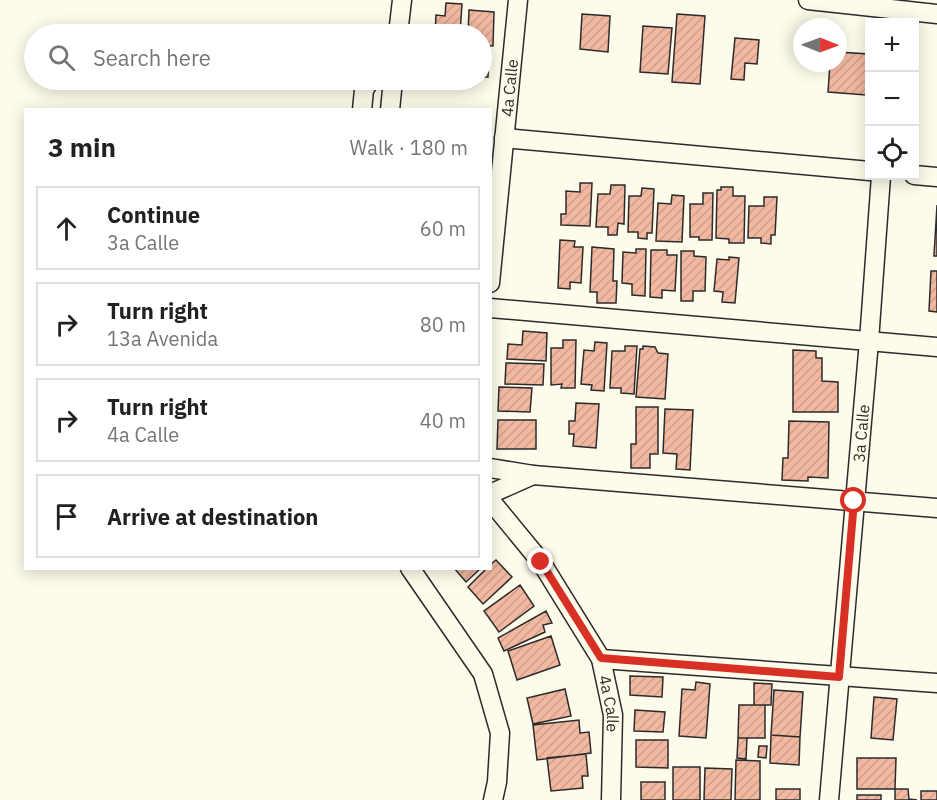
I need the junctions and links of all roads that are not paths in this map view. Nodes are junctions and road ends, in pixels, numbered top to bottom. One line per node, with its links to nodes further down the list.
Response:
1 (402, 0): 6 (street)
2 (518, 0): 11 (street, 4a Calle)
3 (808, 0): 4 (street)
4 (895, 11): 5 (street)
5 (937, 14)
6 (399, 24)
7 (364, 90): 9 (street)
8 (392, 90): 10 (street)
9 (362, 108)
10 (390, 108)
11 (504, 138): 12 (street); 16 (street, 4a Calle)
12 (865, 171)
13 (919, 175): 14 (street)
14 (937, 177)
15 (880, 180): 18 (street, 3a Calle)
16 (492, 262)
17 (492, 308): 18 (street)
18 (869, 341): 19 (street); 23 (street, 3a Calle)
19 (937, 347)
20 (492, 468): 21 (street)
21 (533, 475): 22 (street); 23 (street)
22 (492, 493)
23 (854, 501): 25 (street); 28 (street, 3a Calle)
24 (492, 502): 27 (street, 4a Calle)
25 (937, 508)
26 (411, 570): 30 (street)
27 (601, 658): 28 (street); 31 (street, 4a Calle)
28 (839, 677): 29 (street); 32 (street, 3a Calle)
29 (937, 683)
30 (493, 800)
31 (611, 800)
32 (829, 800)

